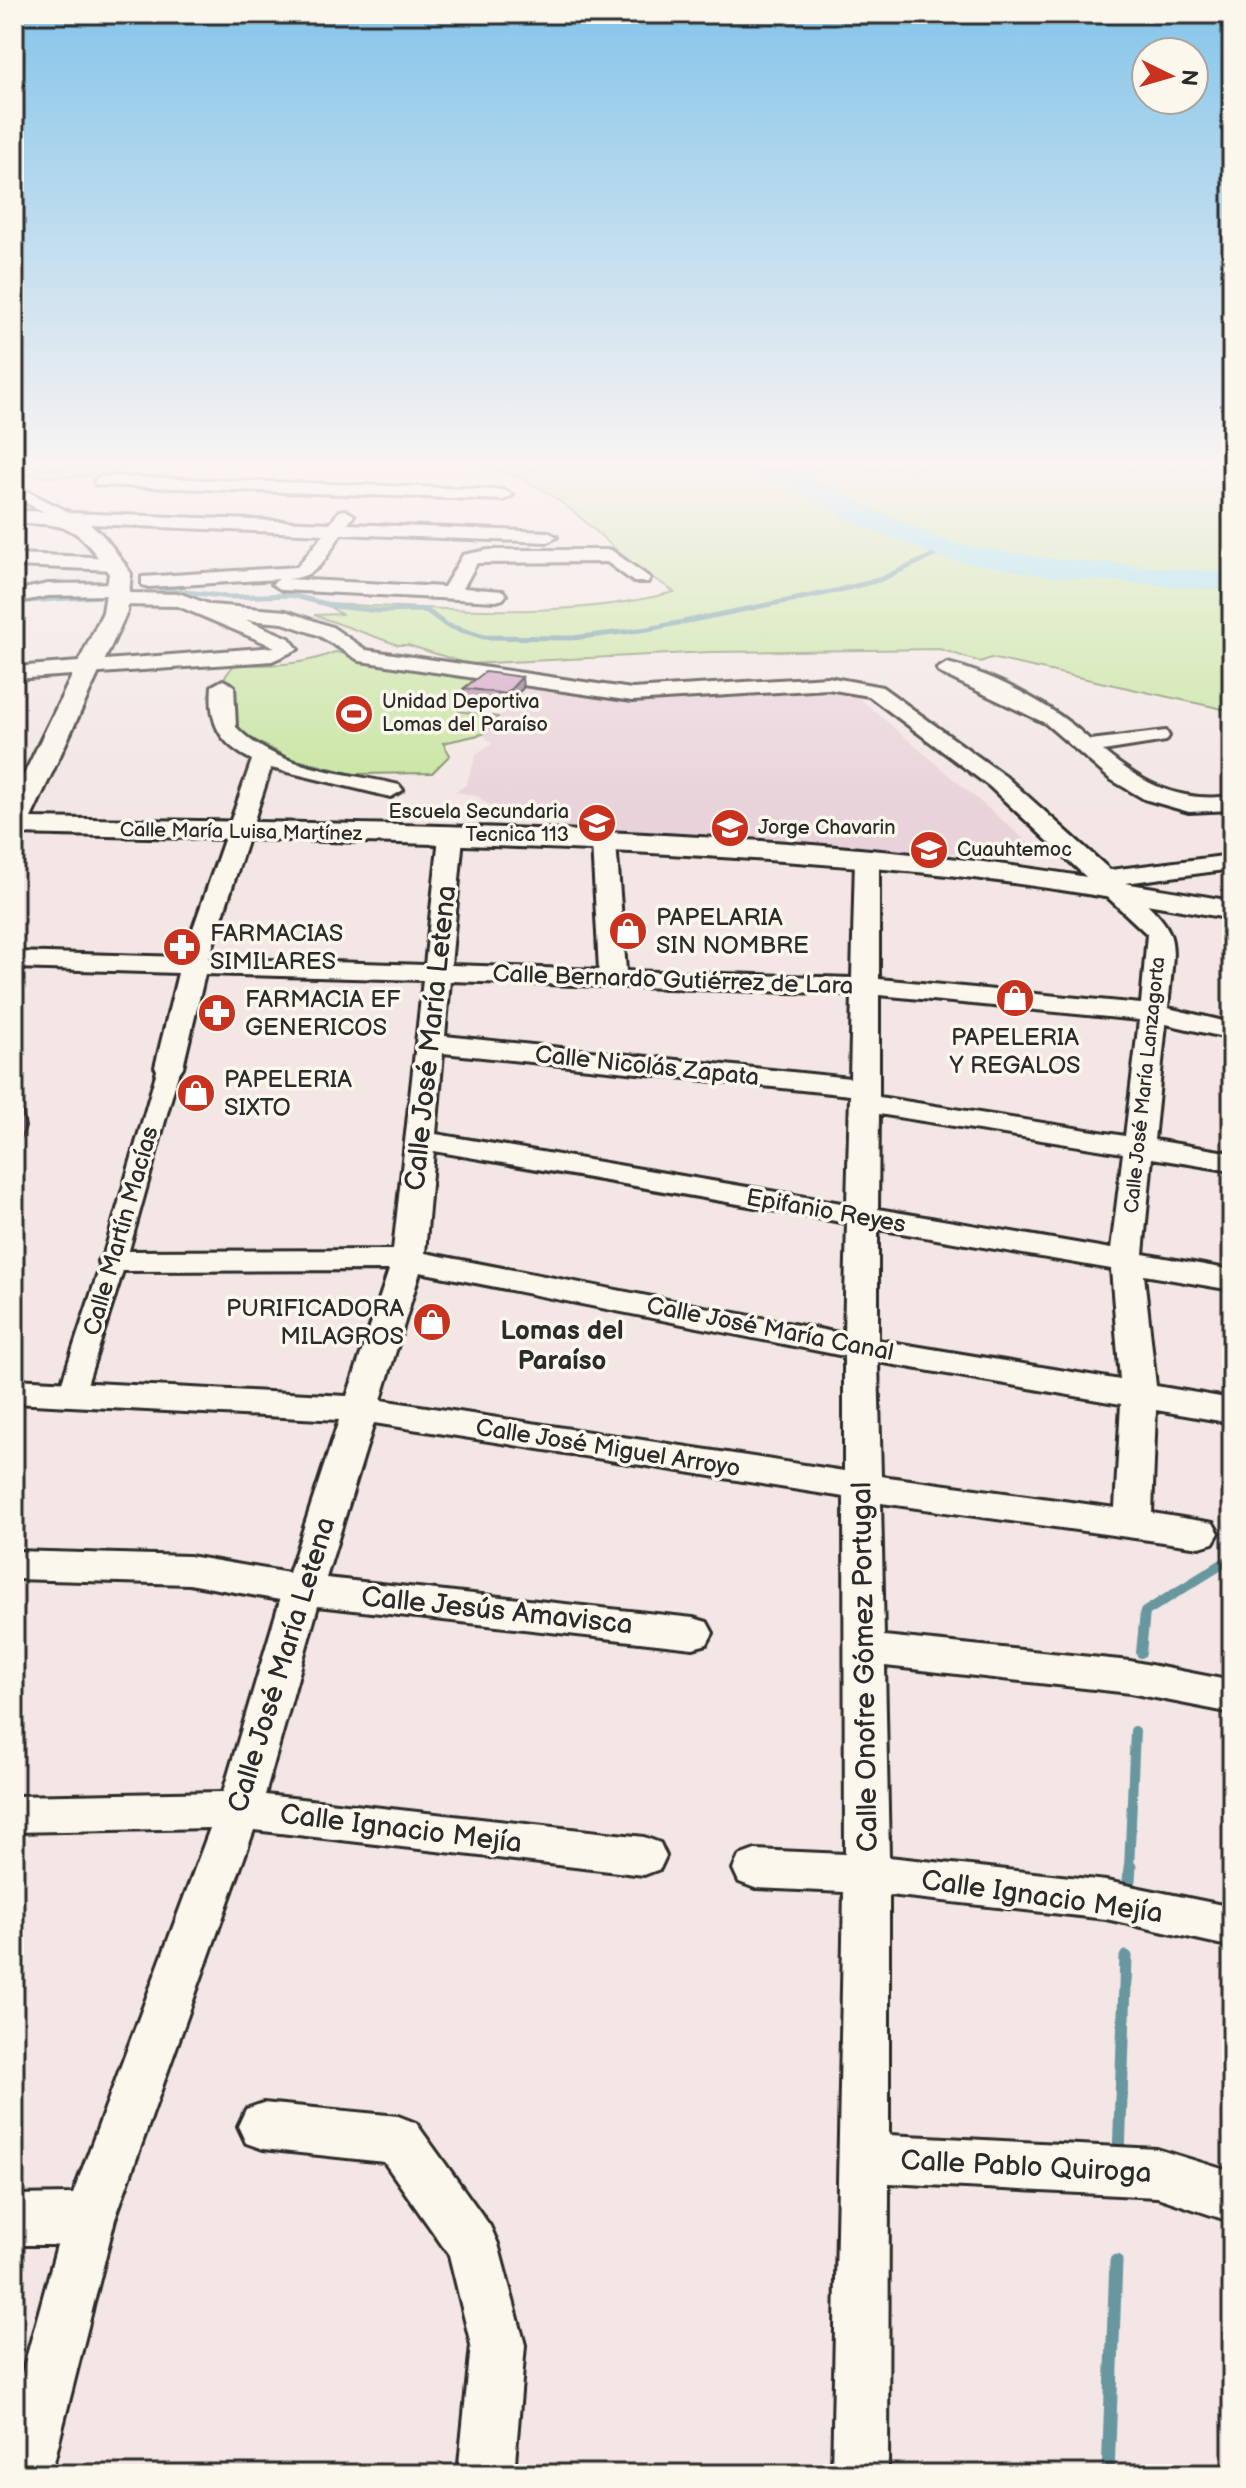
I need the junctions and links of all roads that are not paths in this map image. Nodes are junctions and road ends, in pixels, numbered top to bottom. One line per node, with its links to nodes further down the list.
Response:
1 (117, 584): 7 (street)
2 (118, 584): 8 (street); 11 (street)
3 (269, 584): 5 (street)
4 (455, 584): 5 (street)
5 (451, 591): 6 (street)
6 (496, 595)
7 (14, 597)
8 (208, 611): 9 (street, Calle José María Lanzagorta); 10 (street)
9 (271, 615): 10 (street); 26 (street, Calle José María Lanzagorta)
10 (253, 630): 11 (street)
11 (89, 665): 13 (street); 20 (street)
12 (947, 669): 16 (street)
13 (14, 673)
14 (223, 686): 17 (street)
15 (1158, 736): 16 (street)
16 (1085, 747): 19 (street)
17 (264, 756): 18 (street); 21 (street)
18 (391, 790)
19 (1232, 803)
20 (14, 825): 21 (street, Calle María Luisa Martínez)
21 (240, 832): 22 (street, Calle María Luisa Martínez); 29 (street)
22 (451, 837): 23 (street, Calle María Luisa Martínez); 30 (street, Calle José María Letena)
23 (604, 843): 24 (street, Calle María Luisa Martínez); 31 (street)
24 (867, 859): 26 (street, Calle María Luisa Martínez); 32 (street, Calle Onofre Gómez Portugal)
25 (1232, 862): 26 (street)
26 (1110, 883): 27 (street, Calle María Luisa Martínez); 33 (street, Calle José María Lanzagorta)
27 (1232, 910)
28 (14, 960): 29 (street, Calle Bernardo Gutiérrez de Lara)
29 (193, 967): 30 (street, Calle Bernardo Gutiérrez de Lara); 36 (street)
30 (439, 973): 31 (street, Calle Bernardo Gutiérrez de Lara); 35 (street, Calle José María Letena)
31 (613, 978): 32 (street, Calle Bernardo Gutiérrez de Lara)
32 (865, 986): 33 (street, Calle Bernardo Gutiérrez de Lara); 37 (street, Calle Onofre Gómez Portugal)
33 (1154, 1013): 34 (street, Calle Bernardo Gutiérrez de Lara); 39 (street, Calle José María Lanzagorta)
34 (1232, 1031)
35 (430, 1043): 37 (street, Calle Nicolás Zapata); 38 (street, Calle José María Letena)
36 (169, 1067): 43 (street, Calle Martín Macías)
37 (864, 1096): 39 (street, Calle Nicolás Zapata); 41 (street, Calle Onofre Gómez Portugal)
38 (420, 1140): 41 (street, Epifanio Reyes); 42 (street, Calle José María Letena)
39 (1138, 1144): 40 (street, Calle Nicolás Zapata); 44 (street, Calle José María Lanzagorta)
40 (1232, 1162)
41 (863, 1218): 44 (street, Epifanio Reyes); 46 (street, Calle Onofre Gómez Portugal)
42 (408, 1260): 43 (street, Calle José María Canal); 46 (street, Calle José María Canal); 50 (street, Calle José María Letena)
43 (114, 1261): 48 (street, Calle Martín Macías)
44 (1126, 1261): 45 (street, Epifanio Reyes); 49 (street, Calle José María Lanzagorta)
45 (1232, 1280)
46 (861, 1348): 49 (street, Calle José María Canal); 52 (street, Calle Onofre Gómez Portugal)
47 (14, 1391): 48 (street, Calle José Miguel Arroyo)
48 (71, 1394): 50 (street, Calle José Miguel Arroyo)
49 (1139, 1394): 51 (street, Calle José María Canal); 53 (street, Calle José María Lanzagorta)
50 (360, 1409): 52 (street, Calle José Miguel Arroyo); 56 (street, Calle José María Letena)
51 (1232, 1411)
52 (863, 1487): 53 (street, Calle José Miguel Arroyo); 58 (street, Calle Onofre Gómez Portugal)
53 (1133, 1525): 54 (street, Calle José Miguel Arroyo)
54 (1200, 1533)
55 (14, 1565): 56 (street, Calle Jesús Amavisca)
56 (303, 1590): 57 (street, Calle Jesús Amavisca); 60 (street, Calle José María Letena)
57 (693, 1633)
58 (865, 1649): 59 (street); 64 (street, Calle Onofre Gómez Portugal)
59 (1232, 1697)
60 (239, 1810): 61 (street, Calle Ignacio Mejía); 62 (street, Calle Ignacio Mejía); 69 (street, Calle José María Letena)
61 (14, 1814)
62 (644, 1856)
63 (755, 1869): 64 (street, Calle Ignacio Mejía)
64 (867, 1874): 65 (street, Calle Ignacio Mejía); 67 (street, Calle Onofre Gómez Portugal)
65 (1232, 1927)
66 (263, 2126): 72 (street)
67 (864, 2158): 68 (street, Calle Pablo Quiroga); 73 (street, Calle Onofre Gómez Portugal)
68 (1232, 2197)
69 (89, 2219): 70 (street); 71 (street, Calle José María Letena)
70 (14, 2220)
71 (23, 2474)
72 (486, 2474)
73 (860, 2474)

